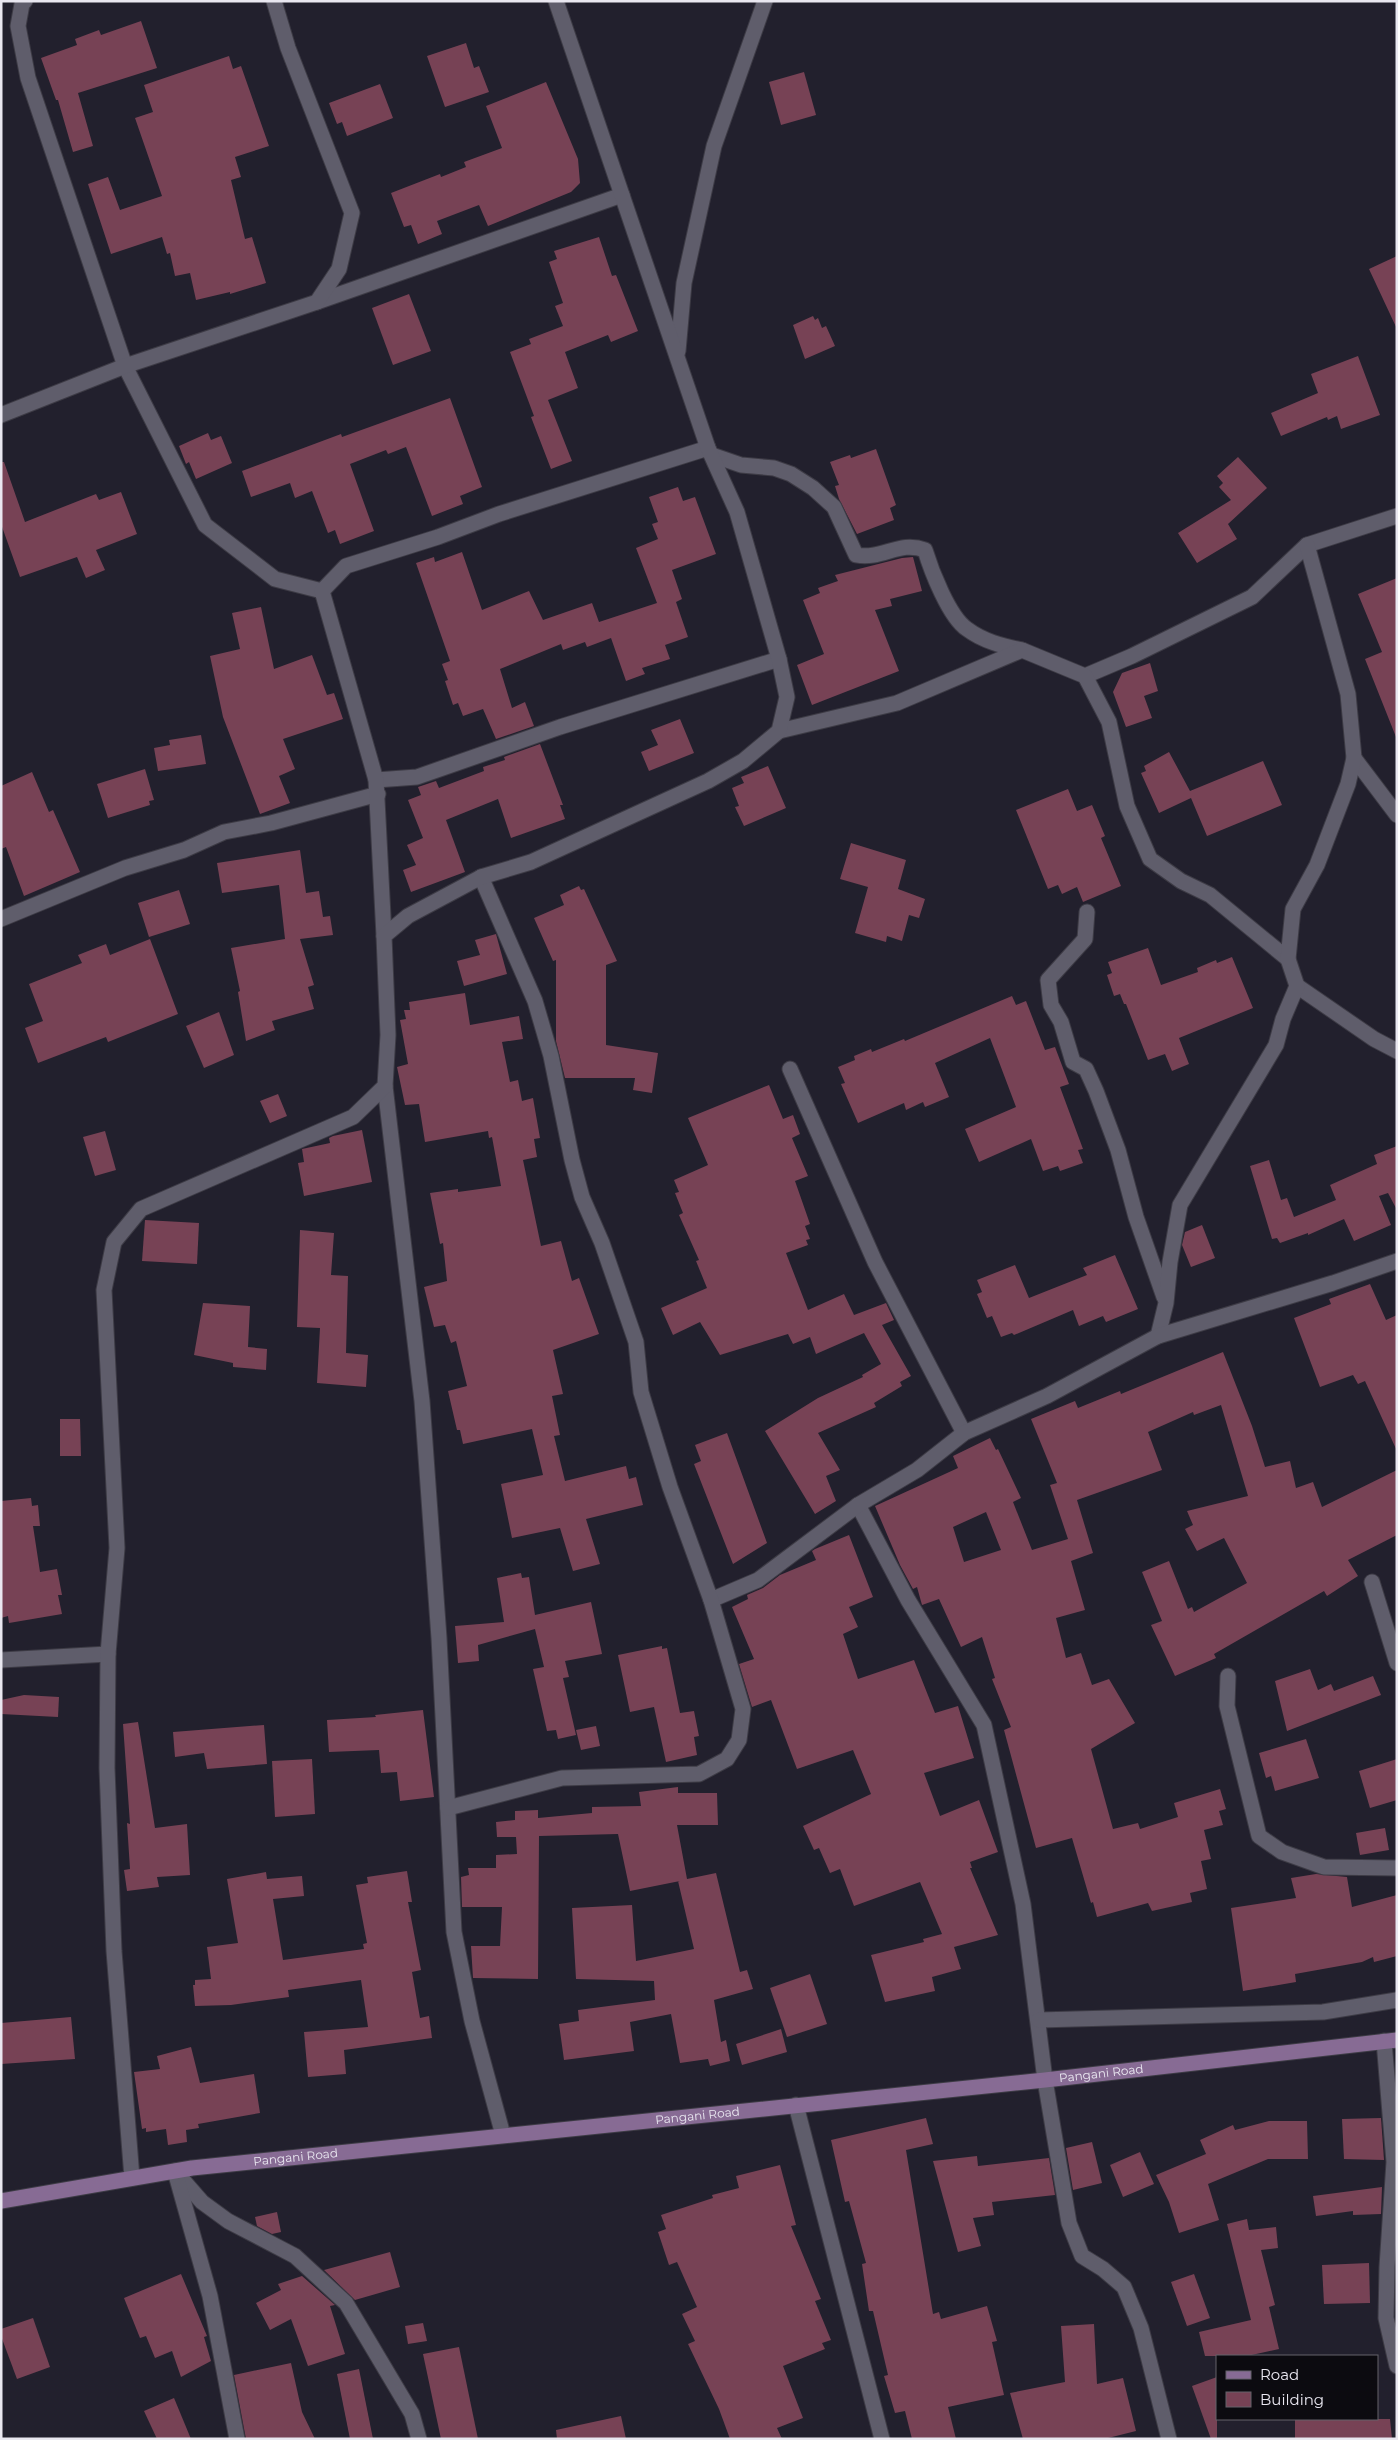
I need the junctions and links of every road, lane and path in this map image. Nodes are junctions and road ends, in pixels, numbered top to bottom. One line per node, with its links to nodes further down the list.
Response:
1 (274, 1): 6 (street)
2 (556, 1): 5 (street)
3 (765, 1): 7 (street)
4 (23, 2): 8 (street)
5 (622, 195): 6 (street); 7 (street)
6 (318, 302): 8 (street)
7 (678, 357): 10 (street)
8 (125, 366): 9 (street); 13 (street)
9 (1, 415)
10 (710, 452): 13 (street); 14 (street); 15 (street)
11 (1397, 516): 12 (street)
12 (1307, 545): 16 (street); 18 (street)
13 (322, 591): 19 (street)
14 (1022, 650): 16 (street); 17 (street)
15 (779, 659): 17 (street); 19 (street)
16 (1085, 676): 25 (street)
17 (779, 731): 21 (street)
18 (1354, 758): 20 (street); 25 (street)
19 (377, 787): 23 (street); 24 (street)
20 (1397, 815)
21 (481, 877): 24 (street); 36 (street)
22 (1087, 912): 31 (street)
23 (1, 919)
24 (384, 936): 29 (street)
25 (1288, 959): 26 (street)
26 (1297, 986): 27 (street); 31 (street)
27 (1397, 1051)
28 (790, 1069): 33 (street)
29 (385, 1086): 37 (street); 41 (street)
30 (1397, 1261): 32 (street)
31 (1166, 1304): 32 (street)
32 (1158, 1336): 33 (street)
33 (964, 1433): 34 (street)
34 (858, 1506): 36 (street); 44 (street)
35 (1372, 1582): 39 (street)
36 (711, 1600): 41 (street)
37 (108, 1654): 38 (street); 50 (street)
38 (1, 1660)
39 (1397, 1664)
40 (1228, 1676): 42 (street)
41 (448, 1808): 48 (street)
42 (1397, 1868)
43 (1397, 2000): 44 (street)
44 (1039, 2020): 46 (street)
45 (1390, 2041): 46 (main road, Pangani Road); 52 (street)
46 (1045, 2080): 47 (main road, Pangani Road); 56 (street)
47 (796, 2105): 48 (main road, Pangani Road); 55 (street)
48 (503, 2135): 49 (main road, Pangani Road)
49 (175, 2171): 50 (main road, Pangani Road); 53 (street); 54 (street)
50 (132, 2178): 51 (main road, Pangani Road)
51 (1, 2201)
52 (1397, 2366)
53 (237, 2439)
54 (419, 2439)
55 (882, 2439)
56 (1169, 2439)

